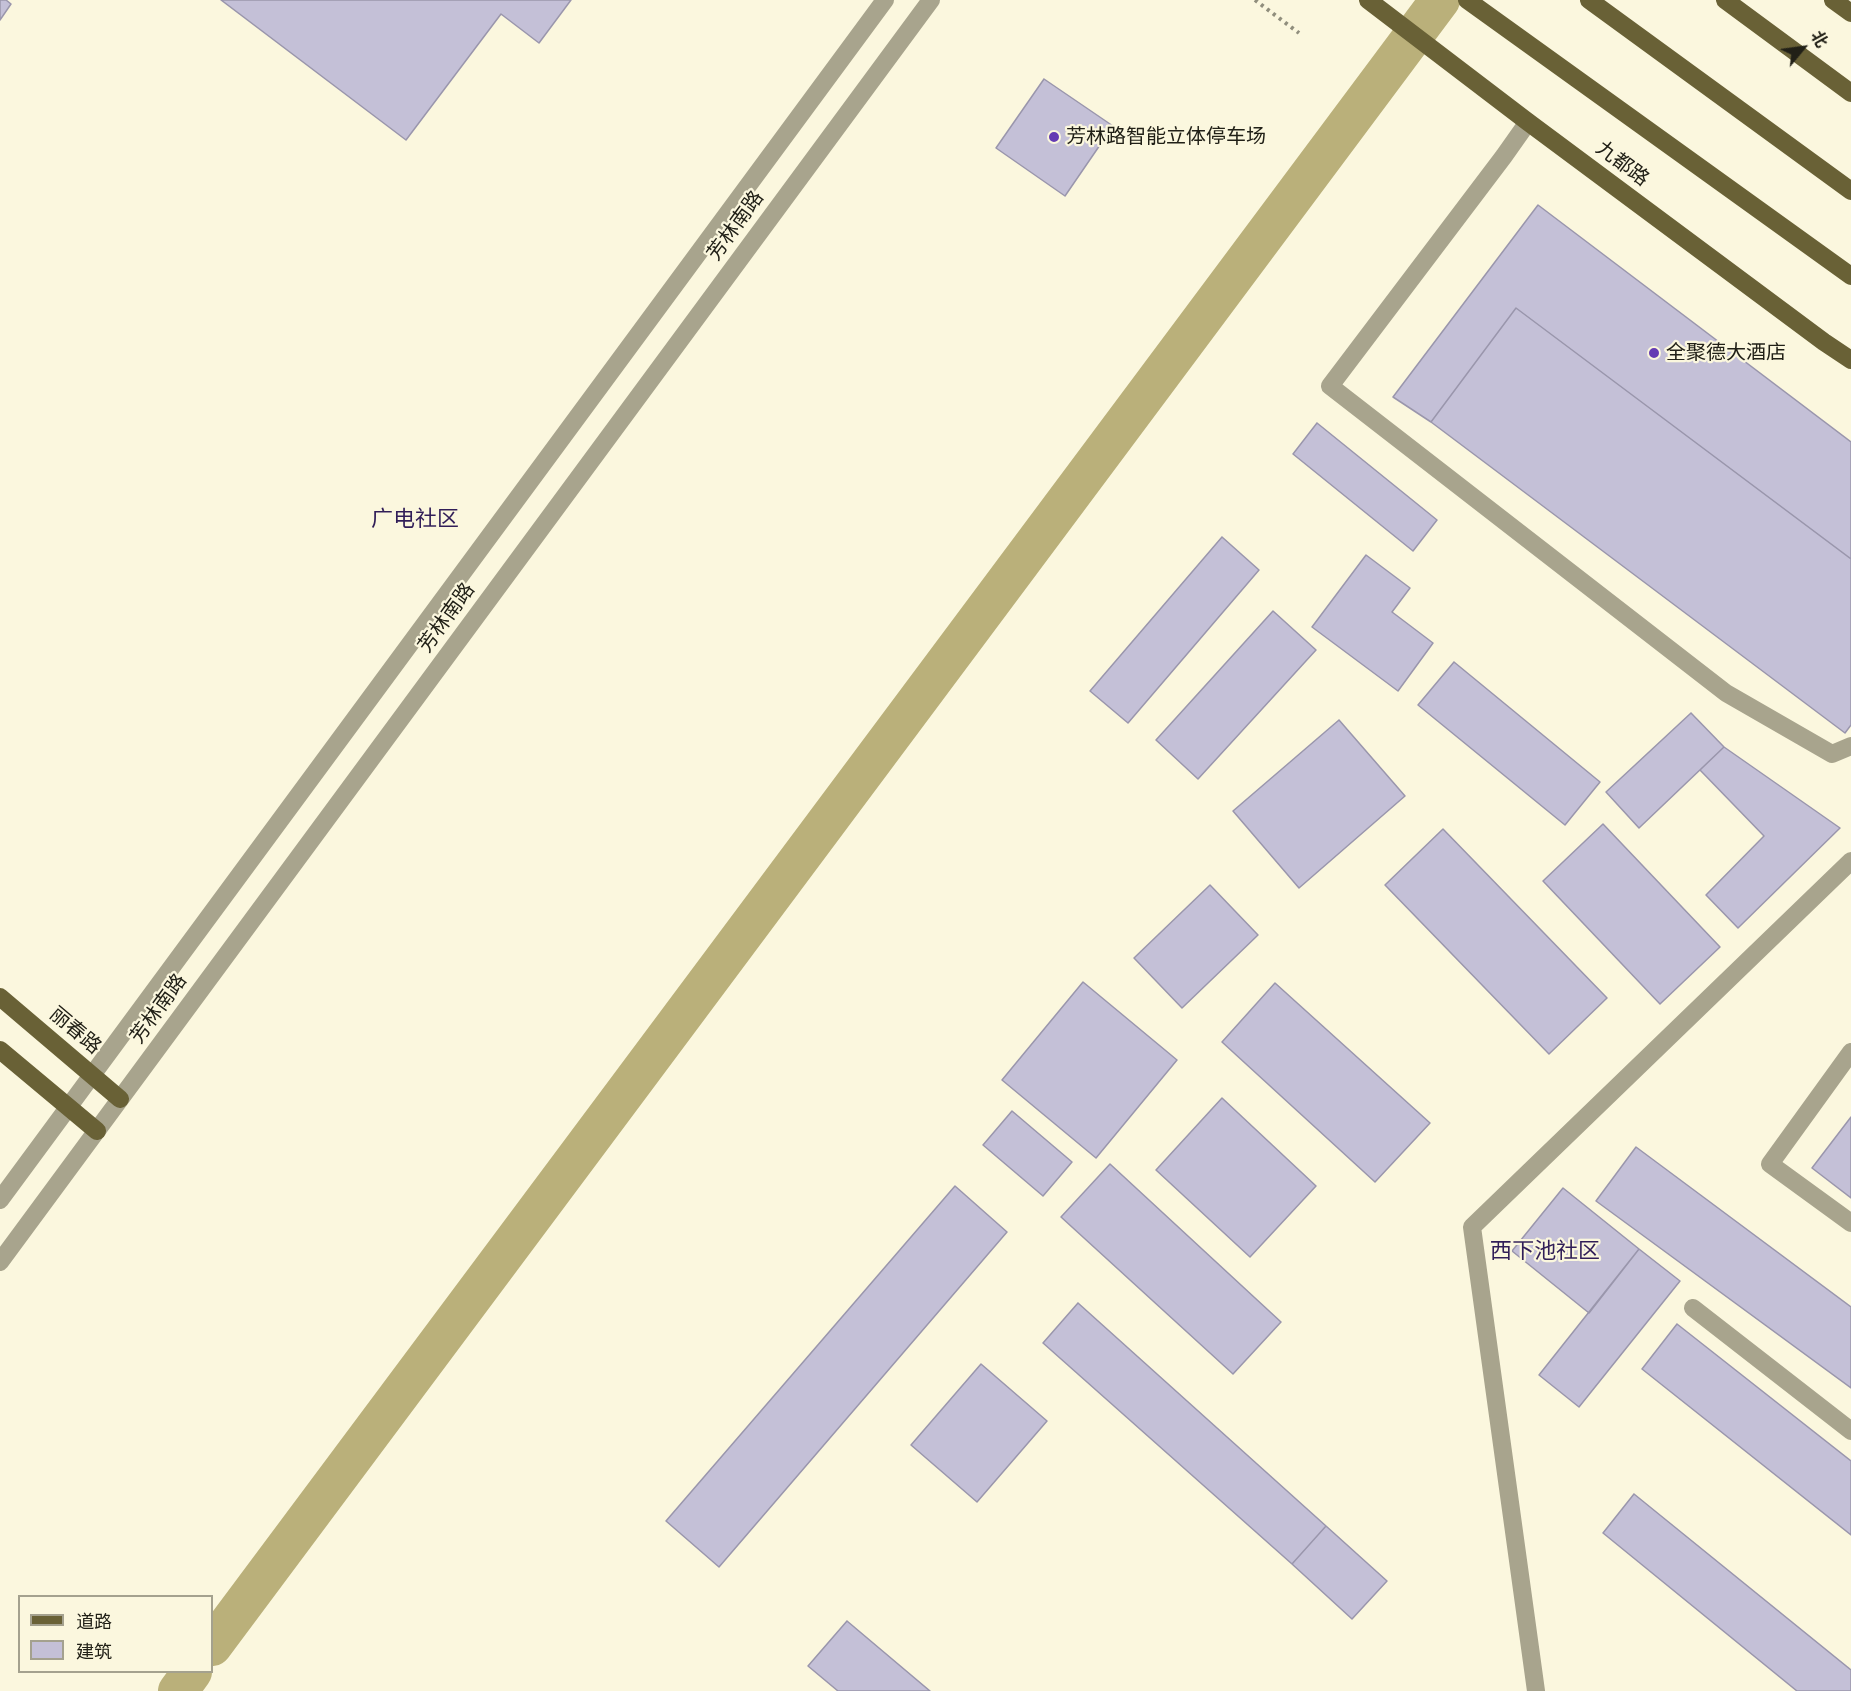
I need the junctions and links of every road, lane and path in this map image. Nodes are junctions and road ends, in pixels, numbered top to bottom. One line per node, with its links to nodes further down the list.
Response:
1 (885, 0): 21 (street, 芳林南路)
2 (931, 0): 22 (street, 芳林南路)
3 (1256, 0): 10 (path)
4 (1368, 0): 12 (main road, 九都路)
5 (1467, 0): 14 (main road)
6 (1589, 0): 13 (main road)
7 (1725, 0): 11 (main road)
8 (1833, 0): 9 (main road)
9 (1851, 13)
10 (1299, 33)
11 (1851, 93)
12 (1528, 122): 15 (main road, 九都路); 16 (street)
13 (1851, 191)
14 (1851, 276)
15 (1851, 360)
16 (1851, 747)
17 (1851, 861): 30 (street)
18 (0, 997): 21 (main road, 丽春路)
19 (0, 1050): 23 (main road)
20 (1851, 1052): 26 (street)
21 (92, 1075): 22 (main road, 丽春路); 23 (street, 芳林南路)
22 (120, 1099): 24 (street, 芳林南路)
23 (68, 1107): 24 (main road); 25 (street, 芳林南路)
24 (97, 1131): 27 (street, 芳林南路)
25 (0, 1200)
26 (1851, 1223)
27 (0, 1262)
28 (1693, 1308): 29 (street)
29 (1851, 1431)
30 (1536, 1691)

